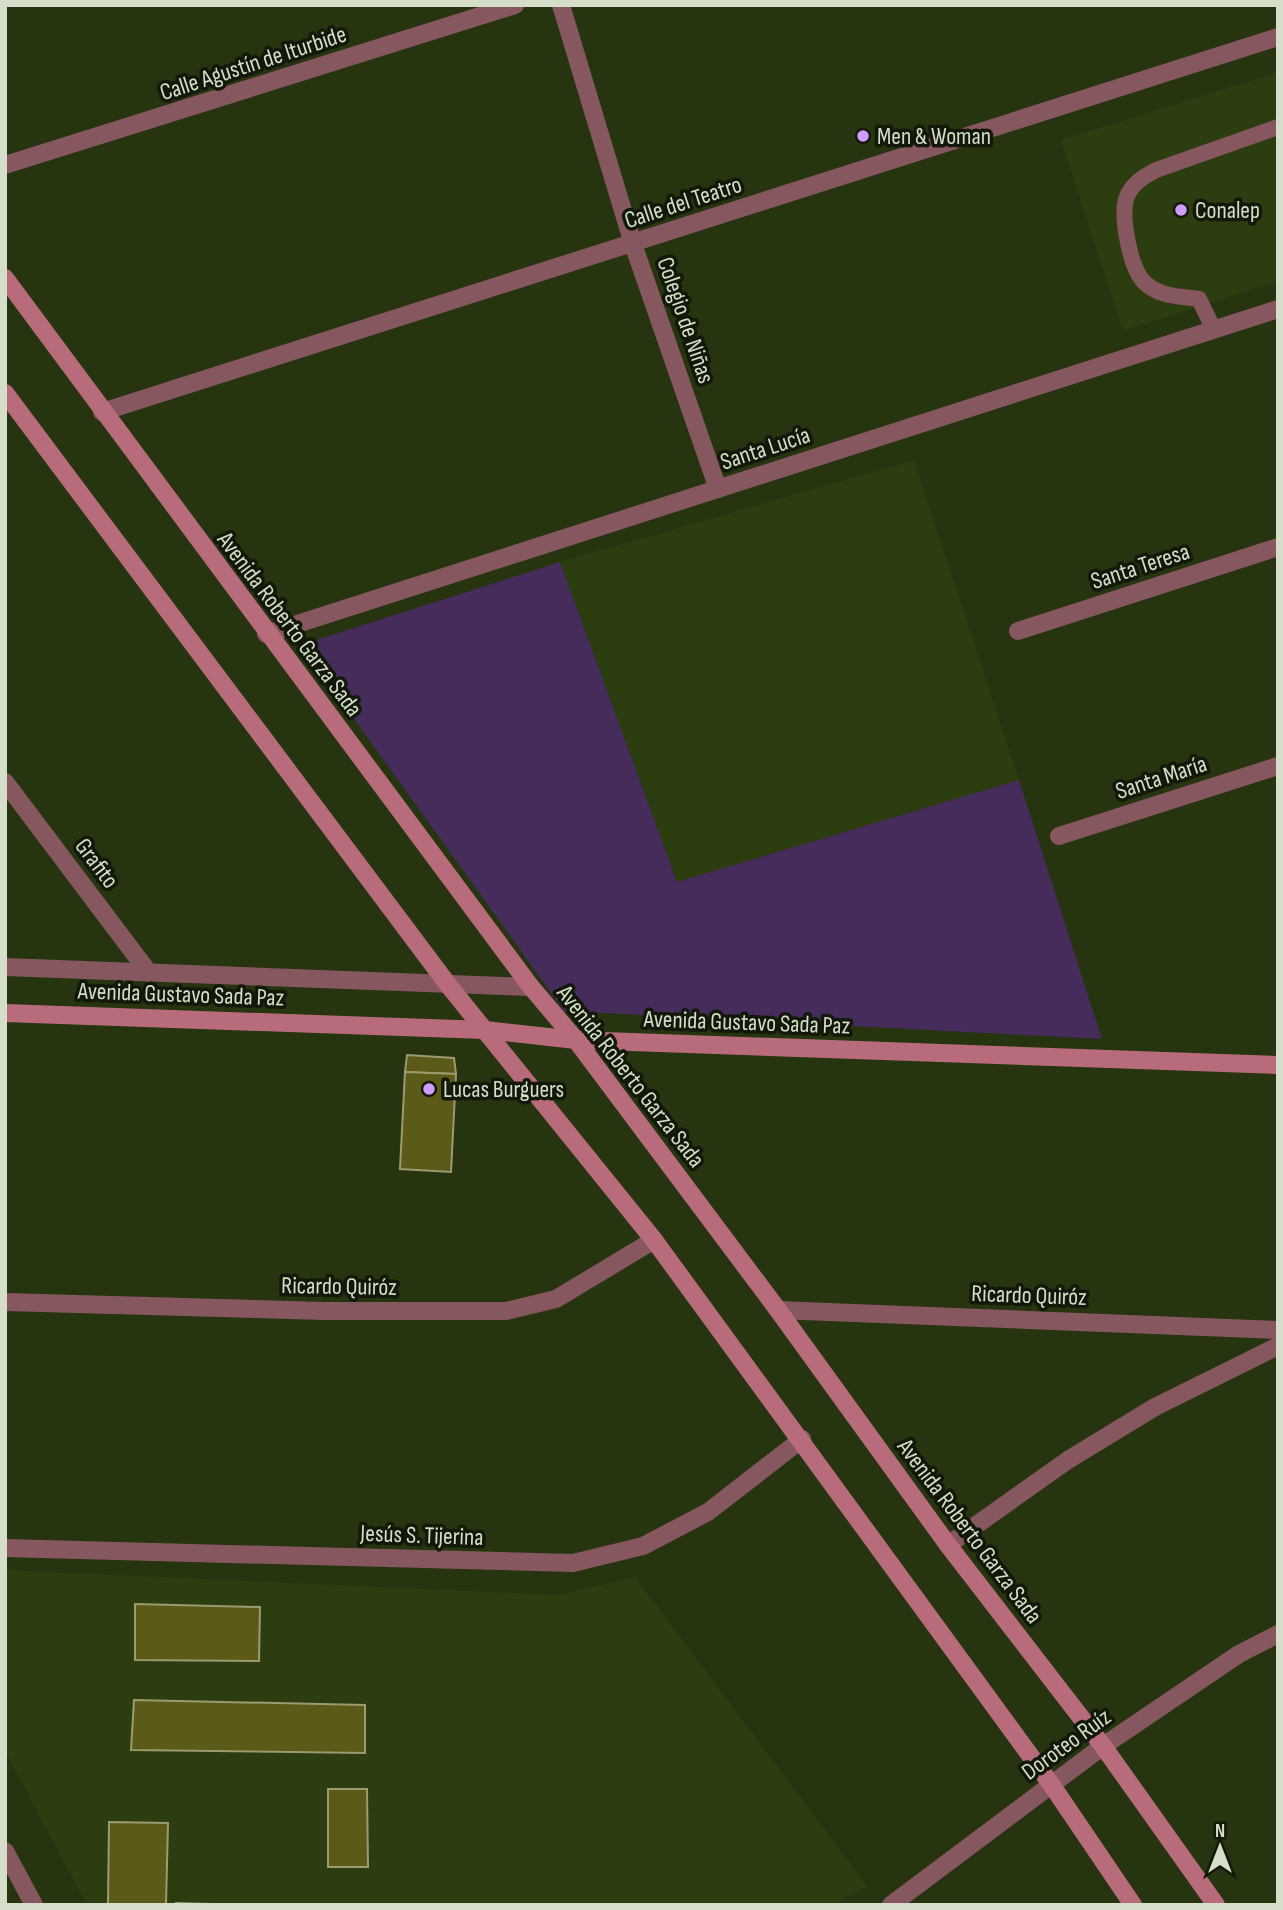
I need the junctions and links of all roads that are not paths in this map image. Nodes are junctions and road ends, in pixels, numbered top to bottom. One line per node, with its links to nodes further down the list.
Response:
1 (515, 5): 5 (street, Calle Agustín de Iturbide)
2 (561, 5): 6 (street, Colegio de Niñas)
3 (1278, 37): 6 (street, Calle del Teatro)
4 (1278, 127): 9 (lane)
5 (5, 165)
6 (633, 244): 11 (street, Calle del Teatro); 12 (street, Colegio de Niñas)
7 (5, 278): 11 (street, Avenida Roberto Garza Sada)
8 (1278, 309): 9 (street, Santa Lucía)
9 (1214, 330): 12 (street, Santa Lucía)
10 (5, 393): 21 (street)
11 (102, 412): 15 (street, Avenida Roberto Garza Sada)
12 (718, 489): 15 (street, Santa Lucía)
13 (1278, 547): 14 (street, Santa Teresa)
14 (1017, 631)
15 (266, 634): 22 (street, Avenida Roberto Garza Sada)
16 (1278, 766): 18 (street, Santa María)
17 (5, 782): 20 (street, Grafito)
18 (1059, 836)
19 (5, 967): 20 (street, Avenida Gustavo Sada Paz)
20 (149, 973): 21 (street, Avenida Gustavo Sada Paz)
21 (449, 986): 22 (street, Avenida Gustavo Sada Paz); 24 (street)
22 (531, 987): 25 (street, Avenida Roberto Garza Sada)
23 (5, 1013): 24 (street, Avenida Gustavo Sada Paz)
24 (485, 1030): 25 (street, Avenida Gustavo Sada Paz); 27 (street)
25 (576, 1040): 26 (street, Avenida Gustavo Sada Paz); 29 (street, Avenida Roberto Garza Sada)
26 (1278, 1065)
27 (654, 1240): 28 (street, Ricardo Quiróz); 32 (street)
28 (5, 1302)
29 (778, 1310): 30 (street, Ricardo Quiróz); 33 (street, Avenida Roberto Garza Sada)
30 (1278, 1330)
31 (1278, 1346): 33 (street)
32 (802, 1439): 34 (street, Jesús S. Tijerina); 37 (street)
33 (948, 1545): 36 (street, Avenida Roberto Garza Sada)
34 (5, 1548)
35 (1278, 1634): 36 (street, Doroteo Ruíz)
36 (1103, 1746): 37 (street, Doroteo Ruíz); 42 (street, Avenida Roberto Garza Sada)
37 (1051, 1784): 40 (street, Doroteo Ruíz); 41 (street)
38 (5, 1851): 39 (street)
39 (34, 1905)
40 (891, 1905)
41 (1133, 1905)
42 (1216, 1905)

